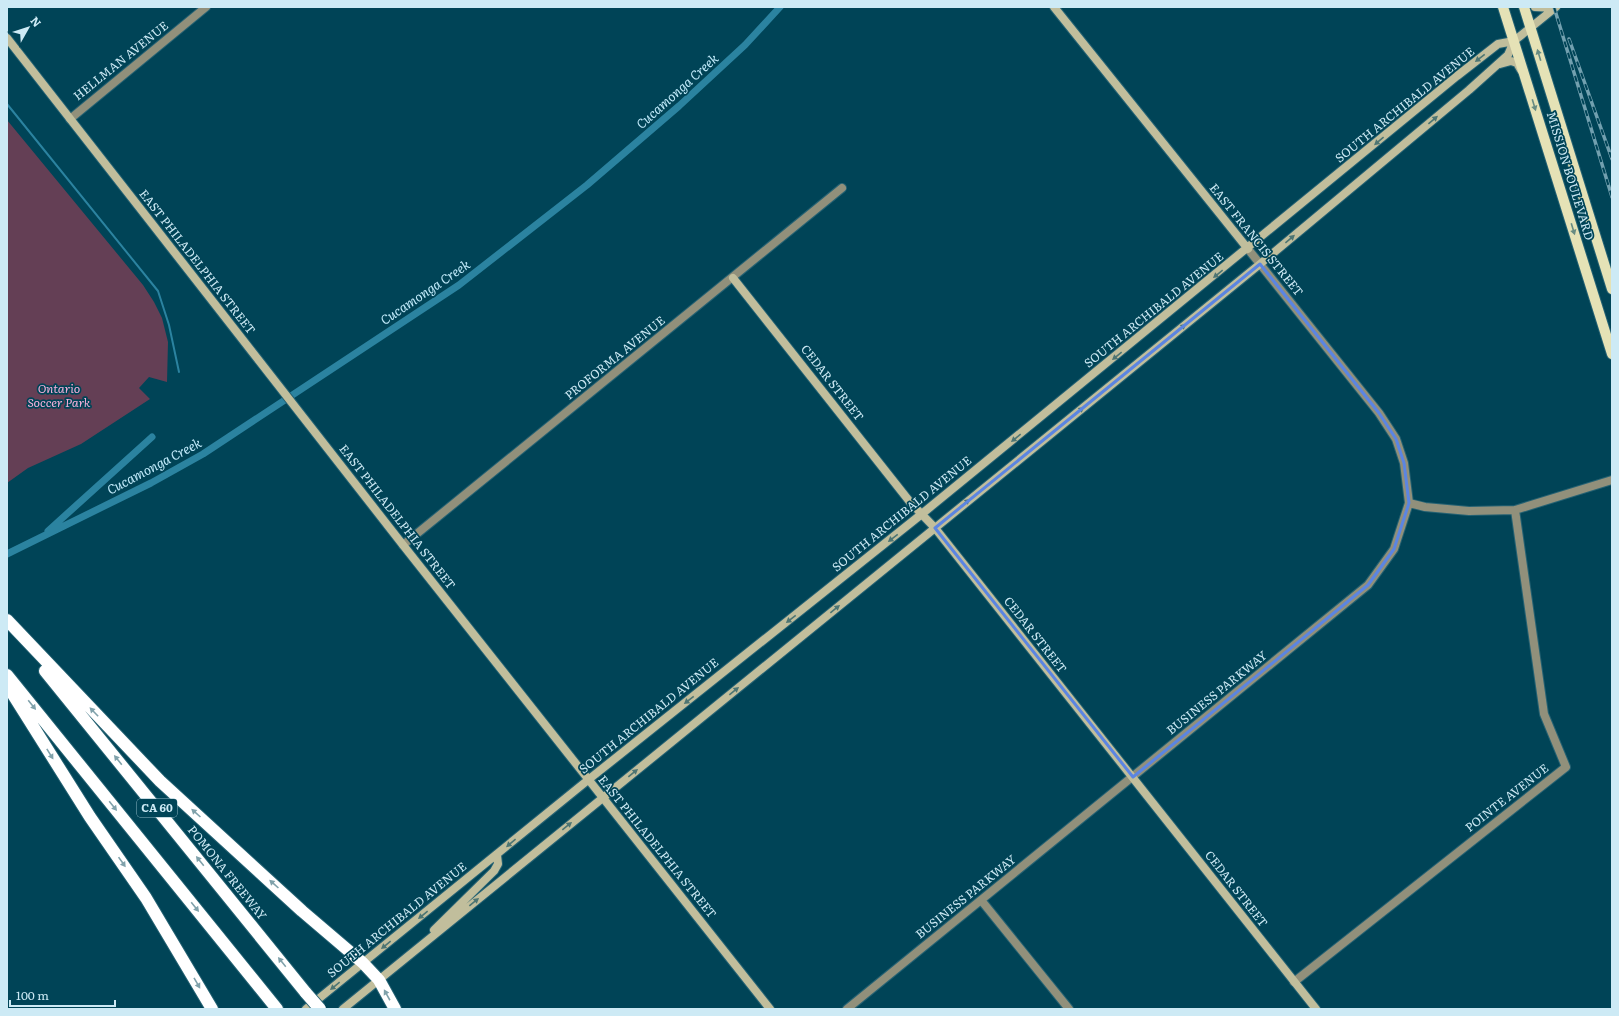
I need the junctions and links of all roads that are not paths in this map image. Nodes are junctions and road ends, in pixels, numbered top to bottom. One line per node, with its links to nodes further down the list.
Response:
1 (206, 7): 12 (street, HELLMAN AVENUE)
2 (1054, 7): 14 (main road, EAST FRANCIS STREET)
3 (1503, 7): 9 (main road, MISSION BOULEVARD)
4 (1524, 7): 7 (main road, MISSION BOULEVARD)
5 (1535, 7): 6 (main road)
6 (1555, 8): 7 (main road, SOUTH ARCHIBALD AVENUE)
7 (1530, 27): 9 (main road, SOUTH ARCHIBALD AVENUE); 17 (main road, MISSION BOULEVARD, one-way to 7)
8 (7, 38): 12 (main road, EAST PHILADELPHIA STREET)
9 (1514, 41): 10 (main road, SOUTH ARCHIBALD AVENUE); 11 (main road, MISSION BOULEVARD); 14 (main road, SOUTH ARCHIBALD AVENUE, one-way to 14)
10 (1495, 66): 11 (main road); 15 (main road, SOUTH ARCHIBALD AVENUE, one-way to 10)
11 (1526, 79): 18 (main road, MISSION BOULEVARD, one-way to 18)
12 (70, 119): 24 (main road, EAST PHILADELPHIA STREET)
13 (842, 188): 16 (street, PROFORMA AVENUE)
14 (1248, 249): 15 (street, EAST FRANCIS STREET); 22 (main road, SOUTH ARCHIBALD AVENUE, one-way to 22)
15 (1260, 264): 20 (street, EAST FRANCIS STREET); 23 (main road, SOUTH ARCHIBALD AVENUE, one-way to 15)
16 (733, 278): 22 (main road, CEDAR STREET); 24 (street, PROFORMA AVENUE)
17 (1612, 289)
18 (1612, 354)
19 (1612, 480): 21 (street)
20 (1409, 503): 21 (street); 29 (street, BUSINESS PARKWAY)
21 (1515, 510): 37 (street, POINTE AVENUE)
22 (923, 514): 23 (main road, CEDAR STREET); 30 (main road, SOUTH ARCHIBALD AVENUE, one-way to 30)
23 (935, 528): 29 (main road, CEDAR STREET); 31 (main road, SOUTH ARCHIBALD AVENUE, one-way to 23)
24 (403, 546): 30 (main road, EAST PHILADELPHIA STREET)
25 (7, 620): 35 (highway, one-way to 25)
26 (7, 624): 41 (highway, POMONA FREEWAY / CA 60, one-way to 26, bridge)
27 (7, 675): 39 (highway, CA 60, one-way to 39)
28 (7, 685): 38 (highway, one-way to 38)
29 (1133, 777): 33 (street, BUSINESS PARKWAY); 37 (main road, CEDAR STREET)
30 (588, 780): 31 (main road, EAST PHILADELPHIA STREET); 32 (main road, SOUTH ARCHIBALD AVENUE, one-way to 32)
31 (602, 798): 34 (main road, SOUTH ARCHIBALD AVENUE, one-way to 31); 44 (main road, EAST PHILADELPHIA STREET)
32 (497, 855): 34 (main road); 35 (main road, SOUTH ARCHIBALD AVENUE, one-way to 35)
33 (981, 900): 45 (street, BUSINESS PARKWAY); 46 (street)
34 (423, 944): 36 (main road, SOUTH ARCHIBALD AVENUE)
35 (363, 963): 36 (highway); 40 (main road, SOUTH ARCHIBALD AVENUE, one-way to 40)
36 (379, 980): 42 (main road, SOUTH ARCHIBALD AVENUE); 43 (highway, one-way to 36)
37 (1294, 982): 47 (main road, CEDAR STREET)
38 (212, 1009)
39 (277, 1009)
40 (306, 1009)
41 (320, 1009)
42 (343, 1009)
43 (396, 1009)
44 (770, 1009)
45 (847, 1009)
46 (1069, 1009)
47 (1316, 1009)

